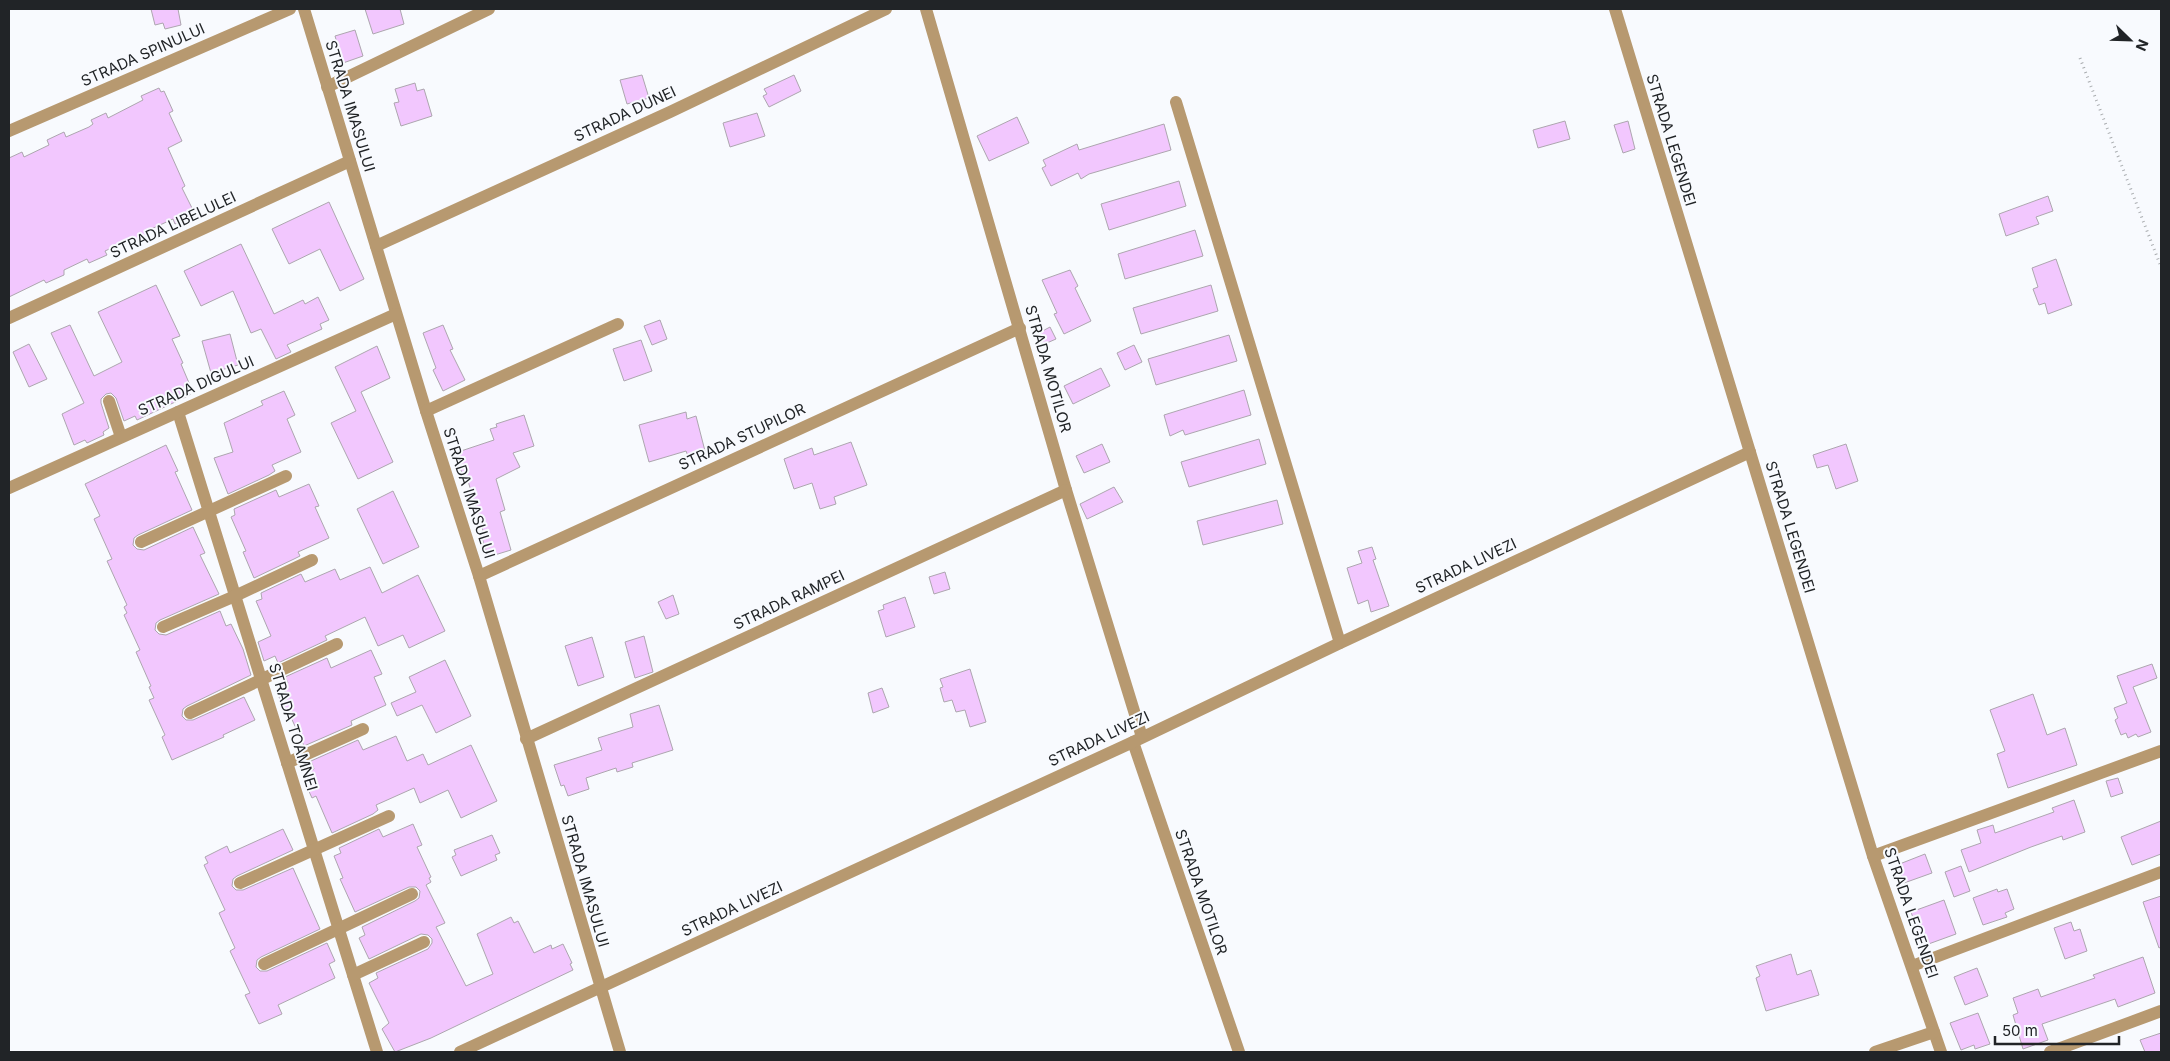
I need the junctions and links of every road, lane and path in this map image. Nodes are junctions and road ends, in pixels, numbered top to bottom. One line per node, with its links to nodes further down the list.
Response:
1 (290, 9): 10 (street, STRADA SPINULUI)
2 (304, 9): 8 (street, STRADA IMASULUI)
3 (490, 9): 8 (street)
4 (886, 9): 12 (street, STRADA DUNEI)
5 (926, 9): 17 (street, STRADA MOTILOR)
6 (1615, 9): 22 (street, STRADA LEGENDEI)
7 (2080, 58): 13 (path)
8 (327, 87): 11 (street, STRADA IMASULUI)
9 (1176, 102): 32 (street)
10 (9, 131)
11 (350, 161): 12 (street, STRADA IMASULUI); 15 (street, STRADA LIBELULEI)
12 (376, 246): 14 (street, STRADA IMASULUI)
13 (2161, 267)
14 (396, 314): 19 (street, STRADA DIGULUI); 20 (street, STRADA IMASULUI)
15 (9, 318)
16 (618, 324): 20 (street)
17 (1020, 328): 25 (street, STRADA MOTILOR); 29 (street, STRADA STUPILOR)
18 (109, 401): 21 (street)
19 (178, 412): 21 (street, STRADA DIGULUI); 26 (street, STRADA TOAMNEI)
20 (426, 412): 29 (street, STRADA IMASULUI)
21 (122, 437): 24 (street, STRADA DIGULUI)
22 (1750, 452): 32 (street, STRADA LIVEZI); 43 (street, STRADA LEGENDEI)
23 (286, 476): 26 (street)
24 (9, 488)
25 (1066, 490): 37 (street, STRADA RAMPEI); 38 (street, STRADA MOTILOR)
26 (209, 512): 27 (street); 30 (street, STRADA TOAMNEI)
27 (140, 542)
28 (312, 560): 30 (street)
29 (479, 576): 37 (street, STRADA IMASULUI)
30 (235, 596): 31 (street); 34 (street, STRADA TOAMNEI)
31 (163, 627)
32 (1340, 643): 38 (street, STRADA LIVEZI)
33 (337, 644): 34 (street)
34 (261, 681): 35 (street); 40 (street, STRADA TOAMNEI)
35 (190, 713)
36 (363, 729): 40 (street)
37 (526, 739): 52 (street, STRADA IMASULUI)
38 (1138, 739): 52 (street, STRADA LIVEZI); 58 (street, STRADA MOTILOR)
39 (2161, 751): 43 (street)
40 (287, 763): 42 (street, STRADA TOAMNEI)
41 (390, 816): 42 (street)
42 (314, 850): 45 (street); 47 (street, STRADA TOAMNEI)
43 (1873, 856): 50 (street, STRADA LEGENDEI)
44 (2161, 872): 50 (street)
45 (240, 883)
46 (412, 894): 47 (street)
47 (339, 929): 49 (street); 51 (street, STRADA TOAMNEI)
48 (424, 942): 51 (street)
49 (264, 964)
50 (1912, 966): 54 (street, STRADA LEGENDEI)
51 (353, 975): 55 (street, STRADA TOAMNEI)
52 (600, 988): 56 (street, STRADA LIVEZI); 57 (street, STRADA IMASULUI)
53 (2161, 1011): 61 (street)
54 (1934, 1032): 59 (street); 60 (street, STRADA LEGENDEI)
55 (377, 1052)
56 (460, 1052)
57 (620, 1052)
58 (1239, 1052)
59 (1875, 1052)
60 (1941, 1052)
61 (2050, 1052)

